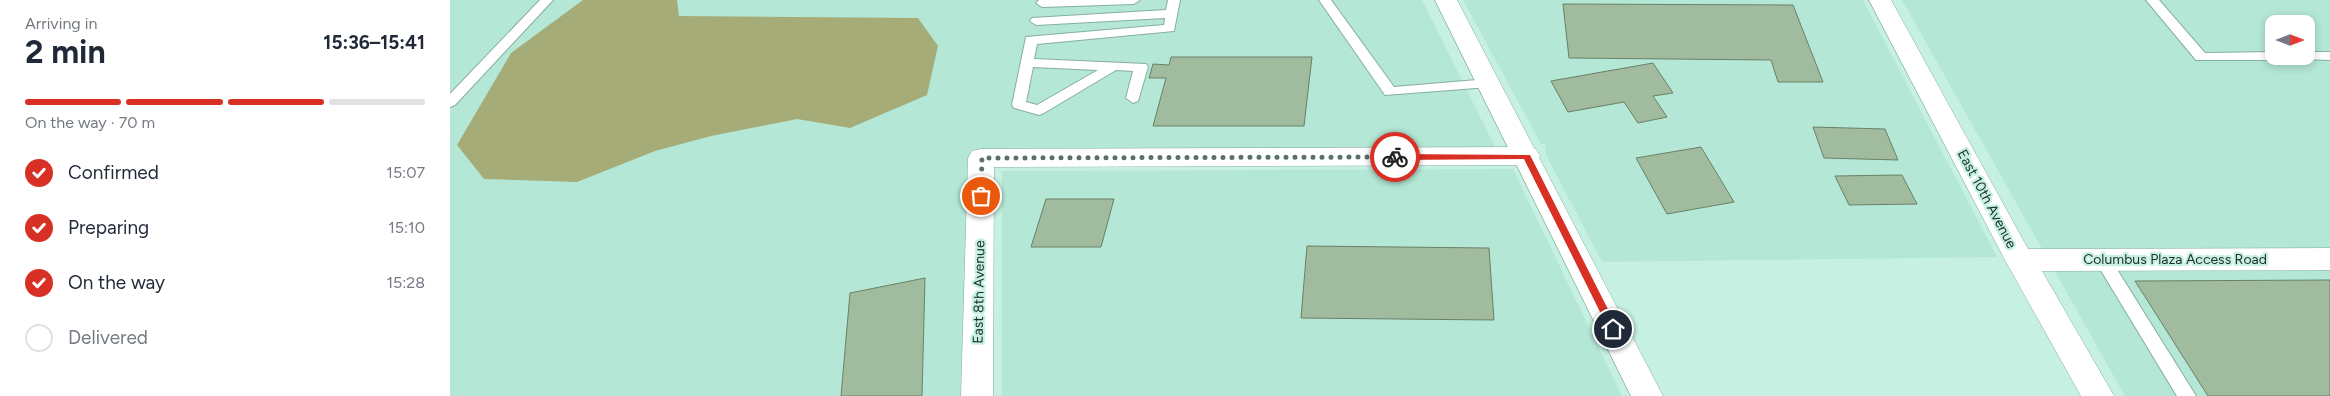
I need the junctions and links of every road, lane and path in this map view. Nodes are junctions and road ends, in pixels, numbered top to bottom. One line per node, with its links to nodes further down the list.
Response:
1 (547, 0): 20 (lane)
2 (1110, 0): 3 (lane); 9 (lane)
3 (1134, 0)
4 (1174, 0): 10 (lane)
5 (1325, 0): 18 (lane)
6 (1446, 0): 18 (street)
7 (1880, 0): 23 (street, East 10th Avenue)
8 (2152, 0): 13 (lane)
9 (1042, 1): 11 (lane)
10 (1172, 14): 11 (lane); 12 (lane)
11 (1036, 21): 12 (lane)
12 (1031, 40): 16 (lane)
13 (2265, 56)
14 (2315, 56): 15 (lane)
15 (2330, 56)
16 (1027, 63): 17 (lane); 17 (lane)
17 (1114, 66): 19 (lane)
18 (1489, 82): 21 (street)
19 (1133, 98)
20 (450, 102)
21 (1527, 156): 25 (street, East 8th Avenue); 26 (street)
22 (2330, 259): 24 (street, Columbus Plaza Access Road)
23 (2020, 260): 24 (street, Columbus Plaza Access Road); 27 (street, East 10th Avenue)
24 (2102, 260): 28 (lane)
25 (977, 396)
26 (1647, 396)
27 (2098, 396)
28 (2187, 396)

